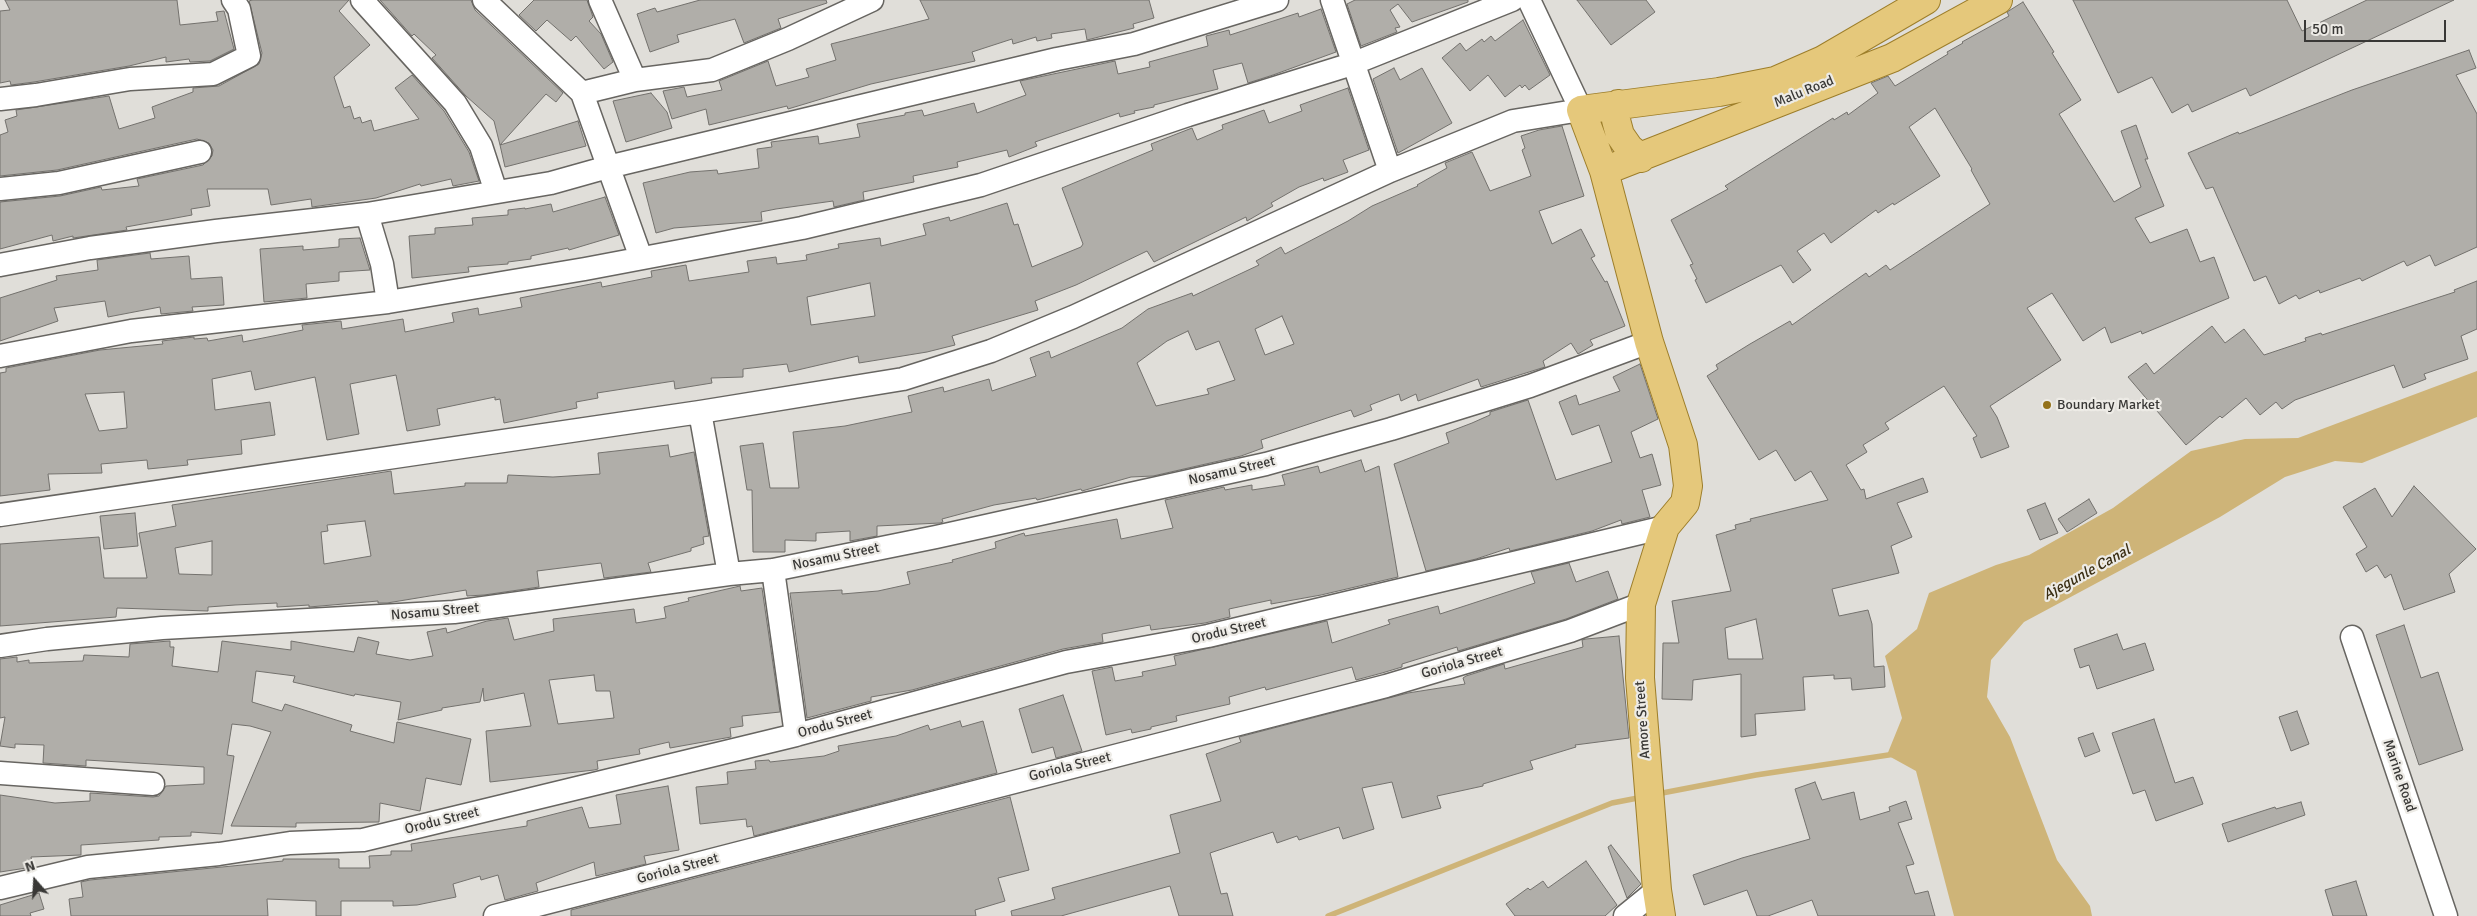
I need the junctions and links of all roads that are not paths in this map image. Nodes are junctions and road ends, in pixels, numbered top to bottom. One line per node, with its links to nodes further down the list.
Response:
1 (233, 0): 15 (street)
2 (362, 0): 24 (street)
3 (484, 0): 14 (street)
4 (600, 0): 13 (street)
5 (872, 0): 13 (street)
6 (1277, 0): 20 (street)
7 (1332, 0): 12 (street)
8 (1512, 0): 12 (street)
9 (1529, 0): 17 (street)
10 (1926, 0): 16 (main road, Malu Road)
11 (1998, 0): 19 (main road, Malu Road)
12 (1352, 64): 21 (street); 26 (street)
13 (635, 80): 14 (street)
14 (582, 93): 20 (street)
15 (0, 99)
16 (1618, 104): 17 (main road, Malu Road); 19 (main road)
17 (1572, 111): 21 (street); 22 (main road)
18 (200, 152): 23 (street)
19 (1640, 158): 22 (main road, Malu Road)
20 (608, 167): 24 (street); 26 (street)
21 (1390, 171): 31 (street)
22 (1604, 171): 29 (main road)
23 (0, 189)
24 (496, 192): 25 (street)
25 (367, 214): 27 (street); 28 (street)
26 (641, 258): 28 (street)
27 (0, 265)
28 (388, 302): 30 (street)
29 (1649, 342): 33 (main road); 34 (street, Nosamu Street)
30 (0, 356)
31 (700, 412): 32 (street); 35 (street)
32 (0, 515)
33 (1665, 527): 36 (main road, Amore Street); 39 (street, Orodu Street)
34 (773, 570): 35 (street, Nosamu Street); 39 (street)
35 (729, 574): 38 (street, Nosamu Street)
36 (1642, 604): 43 (main road, Amore Street); 44 (street, Goriola Street)
37 (2352, 637): 46 (street, Marine Road)
38 (0, 646)
39 (796, 735): 42 (street, Orodu Street)
40 (0, 773): 41 (street)
41 (153, 784)
42 (0, 888)
43 (1659, 903): 45 (street)
44 (495, 916)
45 (1625, 916)
46 (2446, 916)

